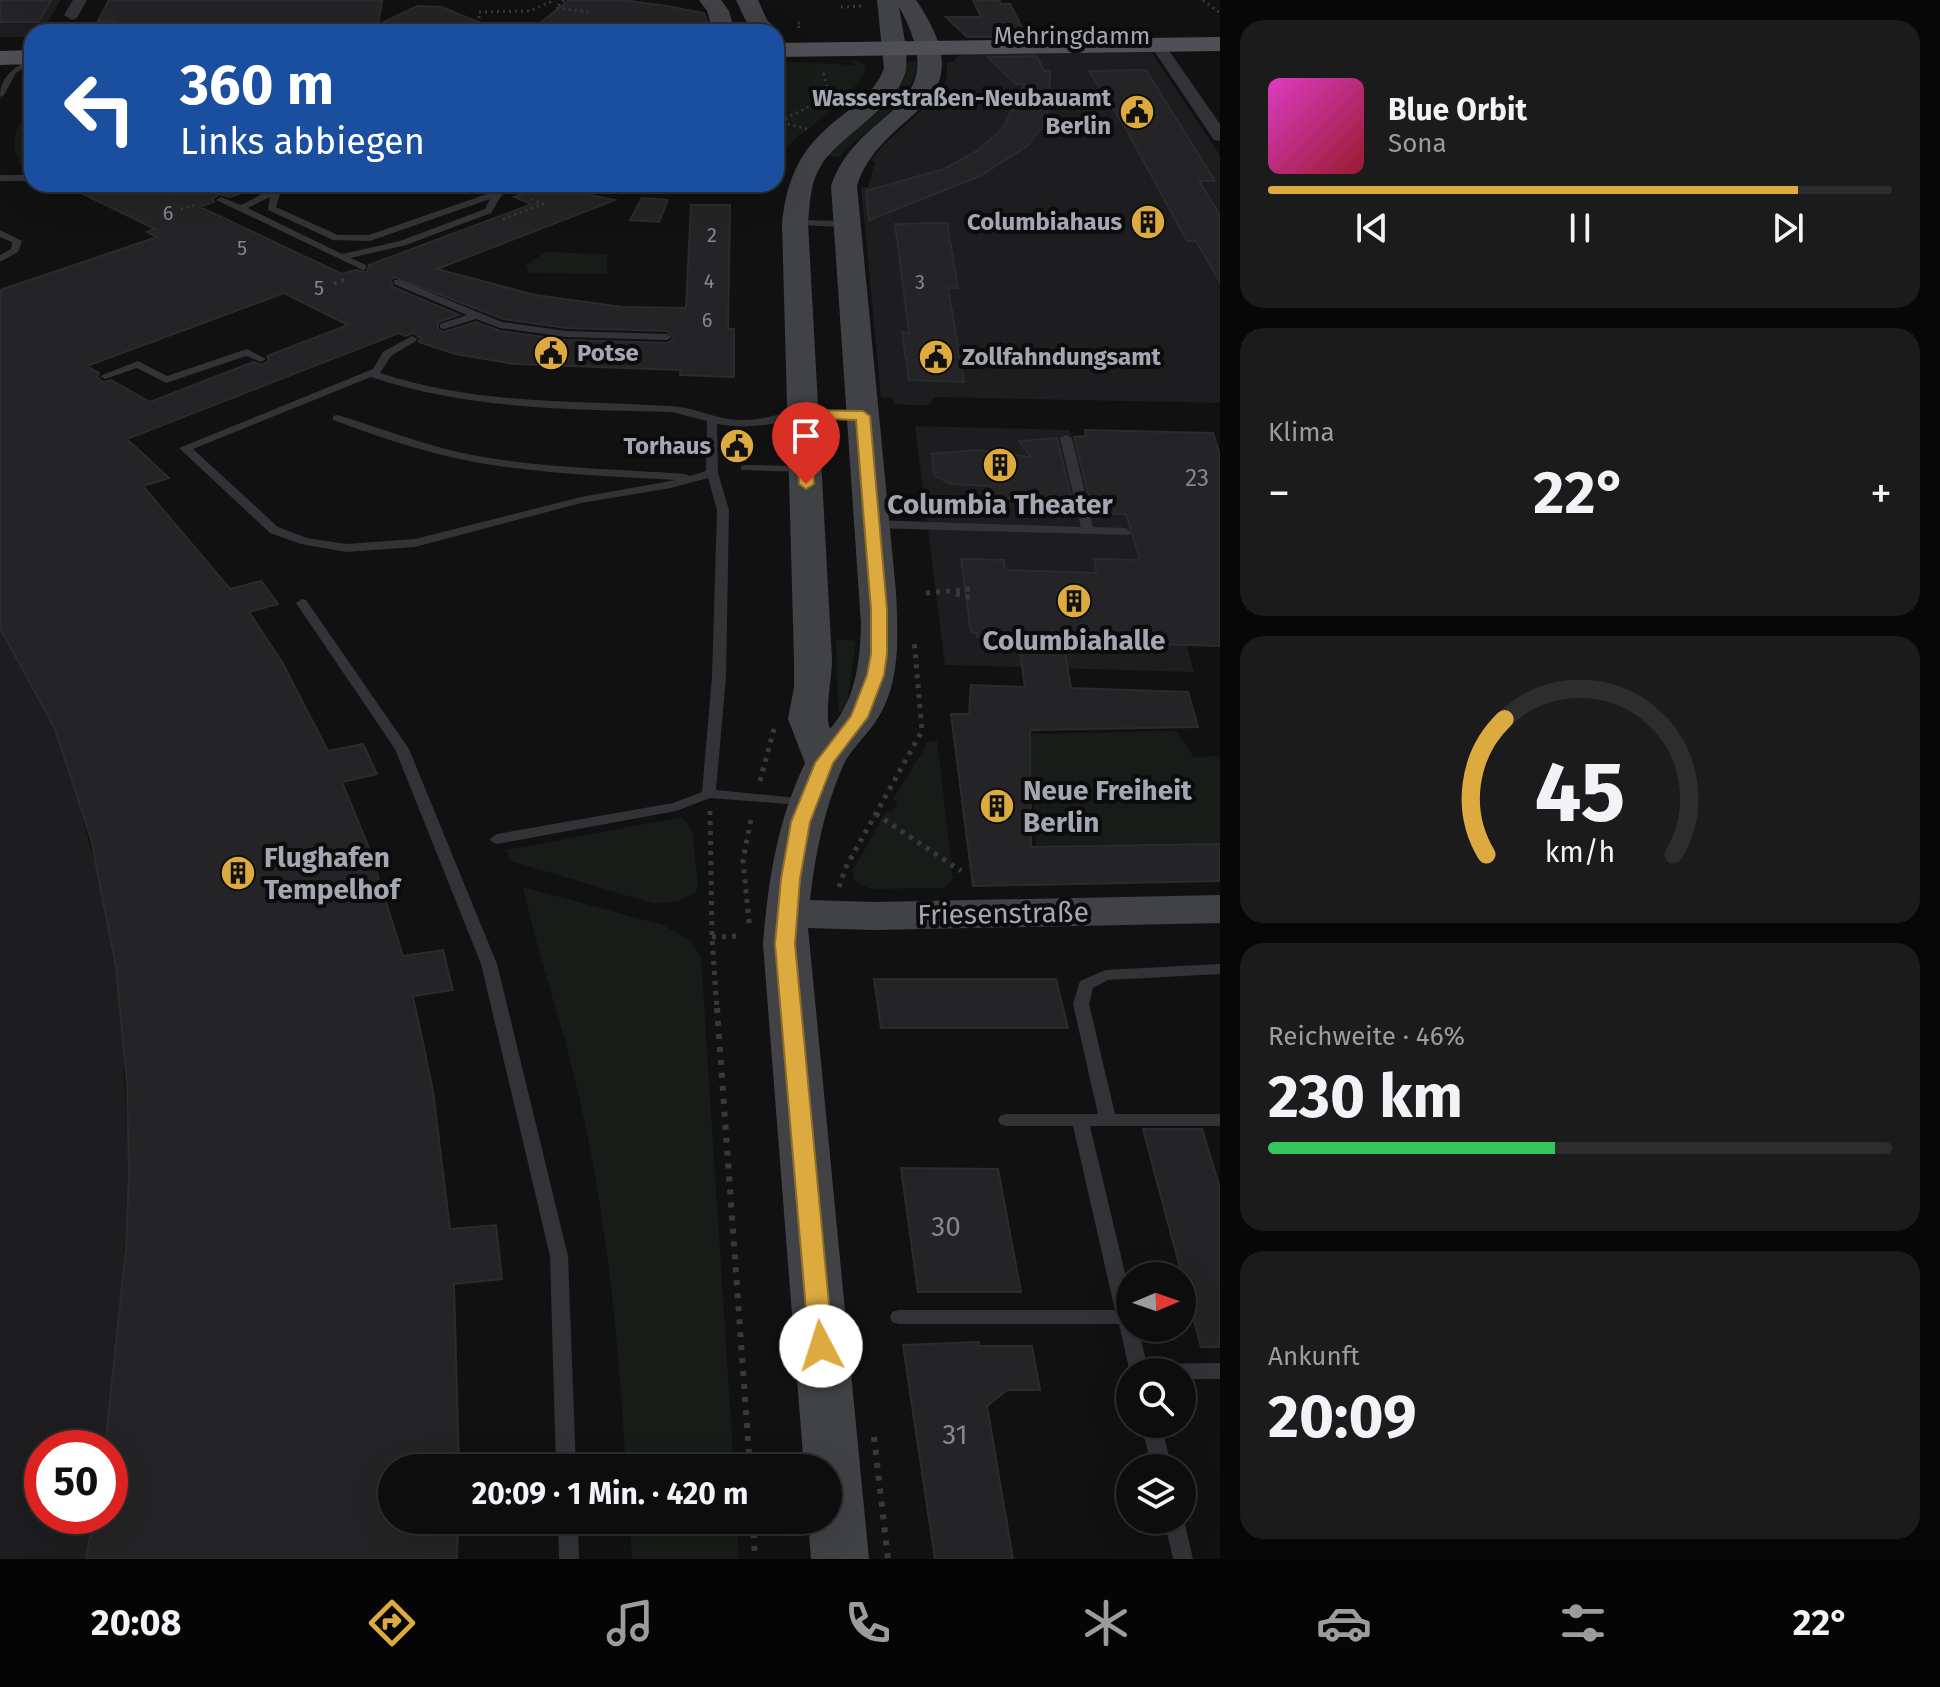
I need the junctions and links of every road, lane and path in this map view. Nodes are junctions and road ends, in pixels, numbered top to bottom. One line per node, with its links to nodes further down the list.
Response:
1 (80, 0): 15 (street)
2 (555, 0): 16 (path)
3 (564, 0): 13 (path)
4 (710, 0): 17 (main road)
5 (747, 0): 18 (main road)
6 (888, 0): 23 (main road)
7 (905, 0): 24 (main road)
8 (1203, 0): 10 (path)
9 (863, 6): 11 (path)
10 (1211, 6): 12 (path); 14 (path)
11 (841, 7)
12 (1220, 7)
13 (591, 12)
14 (1220, 13)
15 (68, 23)
16 (479, 24)
17 (722, 24)
18 (760, 24)
19 (784, 35): 23 (main road, Mehringdamm)
20 (1220, 35): 22 (main road, Mehringdamm)
21 (24, 40): 26 (main road)
22 (1155, 40): 24 (main road, Mehringdamm); 25 (main road, Mehringdamm); 35 (street)
23 (893, 43): 24 (main road, Mehringdamm); 37 (main road)
24 (926, 43): 36 (main road)
25 (1220, 44)
26 (0, 46)
27 (0, 58): 28 (main road)
28 (24, 59)
29 (24, 64): 31 (lane)
30 (825, 77): 32 (path)
31 (0, 95)
32 (784, 119)
33 (784, 124): 34 (path)
34 (815, 131)
35 (1220, 136)
36 (846, 171): 37 (main road); 46 (main road)
37 (784, 175): 45 (main road)
38 (0, 178): 39 (lane)
39 (24, 178)
40 (276, 192): 42 (lane); 44 (lane)
41 (503, 192): 42 (lane)
42 (498, 194): 48 (lane)
43 (221, 200): 44 (lane)
44 (241, 208): 48 (lane)
45 (795, 223): 46 (lane); 59 (main road)
46 (846, 224): 60 (main road)
47 (0, 233): 49 (lane)
48 (341, 257): 50 (lane)
49 (0, 259)
50 (363, 267)
51 (397, 282): 52 (lane)
52 (474, 316): 53 (lane); 54 (lane)
53 (444, 326)
54 (667, 337)
55 (412, 339): 57 (lane)
56 (261, 359): 58 (lane)
57 (371, 374): 62 (lane); 66 (lane)
58 (105, 376)
59 (803, 414): 60 (main road); 62 (lane); 67 (main road)
60 (863, 416): 68 (main road)
61 (337, 418): 66 (lane)
62 (712, 418): 65 (lane)
63 (1066, 438): 70 (lane)
64 (745, 468): 67 (lane)
65 (712, 473): 66 (lane); 82 (lane)
66 (697, 477)
67 (806, 477): 68 (main road); 69 (main road)
68 (868, 486): 69 (main road)
69 (840, 523): 70 (lane); 81 (main road); 81 (main road)
70 (1088, 531): 71 (lane)
71 (1125, 532)
72 (971, 589): 74 (path)
73 (926, 593): 74 (path)
74 (952, 593): 75 (path)
75 (972, 598)
76 (302, 603): 103 (lane)
77 (1024, 640): 78 (path)
78 (1026, 651)
79 (779, 711): 83 (path)
80 (922, 731): 85 (path)
81 (824, 763): 84 (main road)
82 (709, 794): 83 (lane); 86 (lane); 92 (path)
83 (756, 797): 84 (lane); 90 (path)
84 (808, 803): 90 (main road)
85 (876, 814): 87 (path); 88 (path)
86 (497, 839)
87 (961, 871)
88 (839, 886)
89 (1220, 909): 90 (main road, Friesenstraße)
90 (768, 922): 110 (main road)
91 (739, 936): 92 (path)
92 (712, 937): 104 (path)
93 (1220, 969): 96 (lane)
94 (1006, 1120): 95 (lane)
95 (1080, 1120): 96 (lane); 98 (lane)
96 (1108, 1120): 97 (lane)
97 (1220, 1120)
98 (1116, 1274)
99 (899, 1317): 100 (lane)
100 (1116, 1317)
101 (1132, 1342): 102 (lane)
102 (1220, 1371)
103 (566, 1454)
104 (749, 1454)
105 (568, 1534): 108 (lane)
106 (754, 1534): 109 (path)
107 (1177, 1534): 111 (lane)
108 (569, 1559)
109 (755, 1559)
110 (840, 1559)
111 (1183, 1559)

